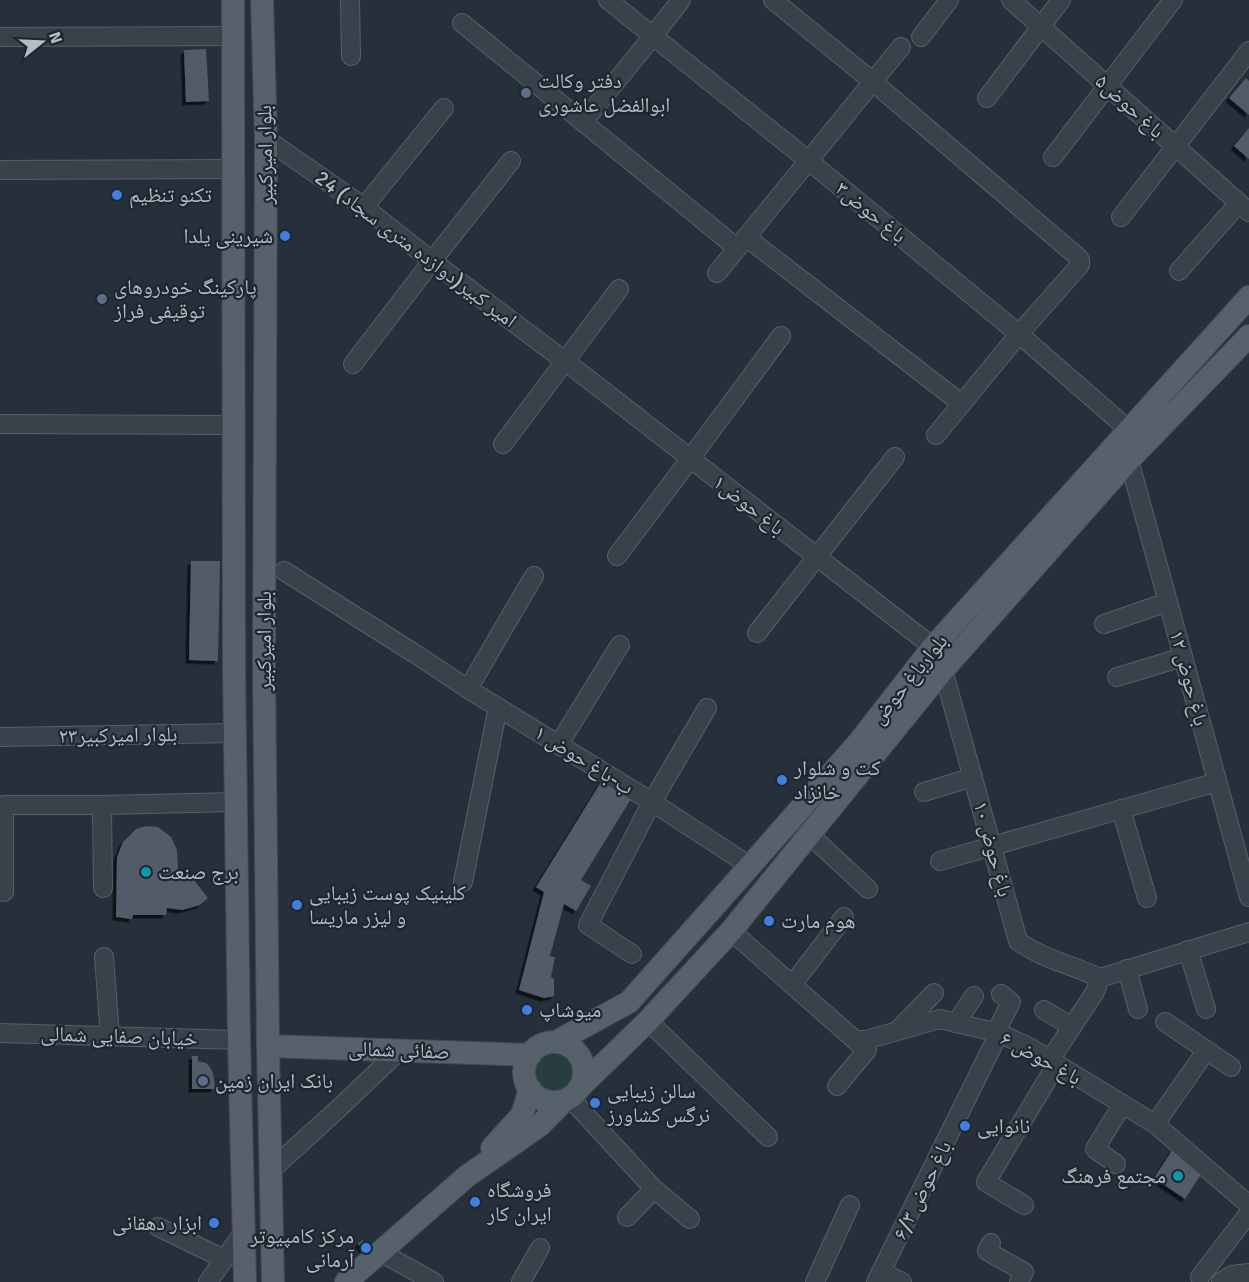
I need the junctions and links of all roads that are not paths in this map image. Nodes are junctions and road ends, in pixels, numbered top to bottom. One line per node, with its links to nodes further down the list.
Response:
1 (233, 0): 13 (main road, بلوار امیرکبیر)
2 (262, 0): 25 (main road, بلوار امیرکبیر)
3 (350, 0): 19 (street)
4 (608, 0): 14 (street, باغ حوض۳)
5 (681, 0): 14 (street)
6 (773, 0): 20 (street)
7 (949, 0): 16 (street)
8 (1011, 0): 12 (street, باغ حوض۵)
9 (1061, 0): 12 (street)
10 (1173, 0): 21 (street)
11 (462, 23): 24 (street)
12 (1041, 27): 21 (street, باغ حوض۵); 22 (street)
13 (233, 36): 15 (street); 30 (main road, بلوار امیرکبیر)
14 (653, 36): 24 (street); 29 (street, باغ حوض۳)
15 (0, 37)
16 (921, 37)
17 (901, 47): 20 (street)
18 (1248, 53): 26 (street)
19 (351, 56)
20 (872, 81): 29 (street); 42 (street)
21 (1108, 87): 26 (street, باغ حوض۵); 27 (street)
22 (987, 98)
23 (444, 108): 32 (street)
24 (583, 122): 35 (street)
25 (266, 139): 32 (street, 24 امیر کبیر(دوازده متری سجاد)); 66 (main road, بلوار امیرکبیر)
26 (1175, 146): 33 (street, باغ حوض۵); 34 (street)
27 (1053, 157)
28 (511, 161): 36 (street)
29 (809, 161): 35 (street); 42 (street, باغ حوض۳)
30 (233, 169): 31 (street); 49 (main road, بلوار امیرکبیر)
31 (0, 170)
32 (364, 207): 36 (street, 24 امیر کبیر(دوازده متری سجاد))
33 (1244, 208): 37 (street)
34 (1121, 217)
35 (741, 243): 38 (street); 47 (street)
36 (432, 261): 45 (street, 24 امیر کبیر(دوازده متری سجاد)); 46 (street)
37 (1179, 271)
38 (717, 273)
39 (619, 289): 45 (street)
40 (1249, 297): 41 (main road, بلوارباغ حوض)
41 (1220, 330): 44 (main road); 50 (main road, بلوارباغ حوض)
42 (1019, 334): 47 (street); 50 (street, باغ حوض۳)
43 (781, 336): 54 (street)
44 (1244, 342): 55 (main road, بلوارباغ حوض)
45 (566, 361): 52 (street); 54 (street, باغ حوض۱)
46 (352, 364)
47 (962, 404): 51 (street)
48 (0, 424): 49 (street)
49 (234, 425): 65 (main road, بلوار امیرکبیر)
50 (1128, 430): 64 (main road, بلوارباغ حوض)
51 (936, 435)
52 (503, 444)
53 (895, 457): 57 (street)
54 (690, 459): 56 (street); 57 (street, باغ حوض۱)
55 (1129, 459): 60 (street, ۱۲ باغ حوض); 68 (main road, بلوارباغ حوض)
56 (617, 556)
57 (817, 557): 62 (street); 64 (street, باغ حوض۱)
58 (284, 571): 70 (street, ۱ ب-باغ حوض)
59 (534, 576): 70 (street)
60 (1168, 602): 61 (street); 67 (street, ۱۲ باغ حوض)
61 (1104, 624)
62 (757, 633)
63 (620, 645): 76 (street)
64 (933, 647): 75 (main road, بلوارباغ حوض)
65 (234, 653): 66 (main road); 73 (main road, بلوار امیرکبیر)
66 (264, 656): 120 (main road, بلوار امیرکبیر)
67 (1183, 657): 69 (street); 78 (street, ۱۲ باغ حوض)
68 (943, 670): 75 (main road, بلوارباغ حوض); 77 (street, ۱۰ باغ حوض)
69 (1117, 677)
70 (468, 689): 71 (street, ۱ ب-باغ حوض)
71 (498, 707): 76 (street, ۱ ب-باغ حوض); 88 (street)
72 (707, 708): 81 (street)
73 (236, 733): 74 (street, ۲۳بلوار امیرکبیر); 80 (main road, بلوار امیرکبیر)
74 (0, 737)
75 (874, 740): 84 (main road, بلوارباغ حوض); 87 (main road, بلوارباغ حوض)
76 (559, 744): 81 (street, ۱ ب-باغ حوض)
77 (973, 777): 79 (street); 85 (street, ۱۰ باغ حوض)
78 (1217, 782): 83 (street); 92 (street, ۱۲ باغ حوض)
79 (924, 792)
80 (236, 802): 82 (street); 117 (main road, بلوار امیرکبیر)
81 (652, 802): 87 (street, ۱ ب-باغ حوض); 98 (street)
82 (102, 805): 89 (street); 91 (street)
83 (1121, 809): 85 (street); 93 (street)
84 (810, 835): 90 (street); 95 (main road, بلوارباغ حوض)
85 (992, 846): 86 (street); 101 (street, ۱۰ باغ حوض)
86 (939, 861)
87 (750, 866): 119 (main road, بلوارباغ حوض)
88 (463, 882)
89 (103, 888)
90 (868, 889)
91 (4, 892)
92 (1249, 897)
93 (1147, 898)
94 (844, 917): 102 (street)
95 (731, 931): 102 (street); 109 (main road, بلوارباغ حوض)
96 (1249, 932): 97 (street)
97 (1188, 950): 100 (street); 107 (street)
98 (632, 954)
99 (104, 957): 116 (street)
100 (1126, 969): 101 (street); 106 (street)
101 (1100, 978): 112 (street)
102 (792, 985): 118 (street)
103 (934, 993): 113 (street)
104 (1001, 994): 115 (street, ۶/۳ باغ حوض)
105 (974, 996): 111 (street)
106 (1138, 1009)
107 (1206, 1009)
108 (1044, 1010): 112 (street)
109 (648, 1021): 128 (main road, بلوارباغ حوض); 131 (street)
110 (1165, 1022): 122 (street)
111 (956, 1023): 113 (street, ۶ باغ حوض); 115 (street, ۶ باغ حوض)
112 (1072, 1027): 124 (street)
113 (896, 1032): 118 (street, ۶ باغ حوض)
114 (0, 1033): 116 (street, خیابان صفایی شمالی)
115 (998, 1033): 124 (street, ۶ باغ حوض); 149 (street, ۶/۳ باغ حوض)
116 (110, 1036): 117 (street, خیابان صفایی شمالی)
117 (239, 1040): 143 (main road, بلوار امیرکبیر)
118 (855, 1040): 126 (street)
119 (556, 1042): 123 (main road); 128 (main road)
120 (268, 1046): 121 (main road, صفائی شمالی); 133 (main road, بلوار امیرکبیر)
121 (400, 1050): 123 (main road, صفائی شمالی); 133 (street)
122 (1206, 1051): 125 (street); 130 (street)
123 (530, 1055): 127 (main road)
124 (1053, 1062): 129 (street, ۶ باغ حوض); 137 (street)
125 (1231, 1067)
126 (837, 1086)
127 (530, 1089): 128 (main road); 134 (main road, بلوارباغ حوض)
128 (572, 1095): 134 (main road, بلوارباغ حوض); 135 (street)
129 (1122, 1105): 130 (street, ۶ باغ حوض); 132 (street)
130 (1155, 1124): 136 (street, ۶ باغ حوض)
131 (768, 1137)
132 (1116, 1164)
133 (271, 1170): 153 (main road, بلوار امیرکبیر)
134 (467, 1176): 146 (main road, بلوارباغ حوض)
135 (654, 1190): 140 (street); 141 (street)
136 (1249, 1204)
137 (1024, 1205)
138 (850, 1206): 157 (street)
139 (1249, 1213): 150 (street)
140 (627, 1217)
141 (690, 1219)
142 (158, 1227): 147 (street)
143 (243, 1233): 147 (street); 152 (main road, بلوار امیرکبیر)
144 (992, 1243): 159 (street)
145 (540, 1248): 156 (street)
146 (380, 1252): 154 (main road, بلوارباغ حوض); 155 (street)
147 (225, 1259): 151 (street)
148 (1249, 1273): 160 (street)
149 (878, 1277): 158 (street)
150 (1200, 1277)
151 (208, 1282)
152 (245, 1282)
153 (273, 1282)
154 (346, 1282)
155 (434, 1282)
156 (521, 1282)
157 (815, 1282)
158 (902, 1282)
159 (1019, 1282)
160 (1221, 1282)

